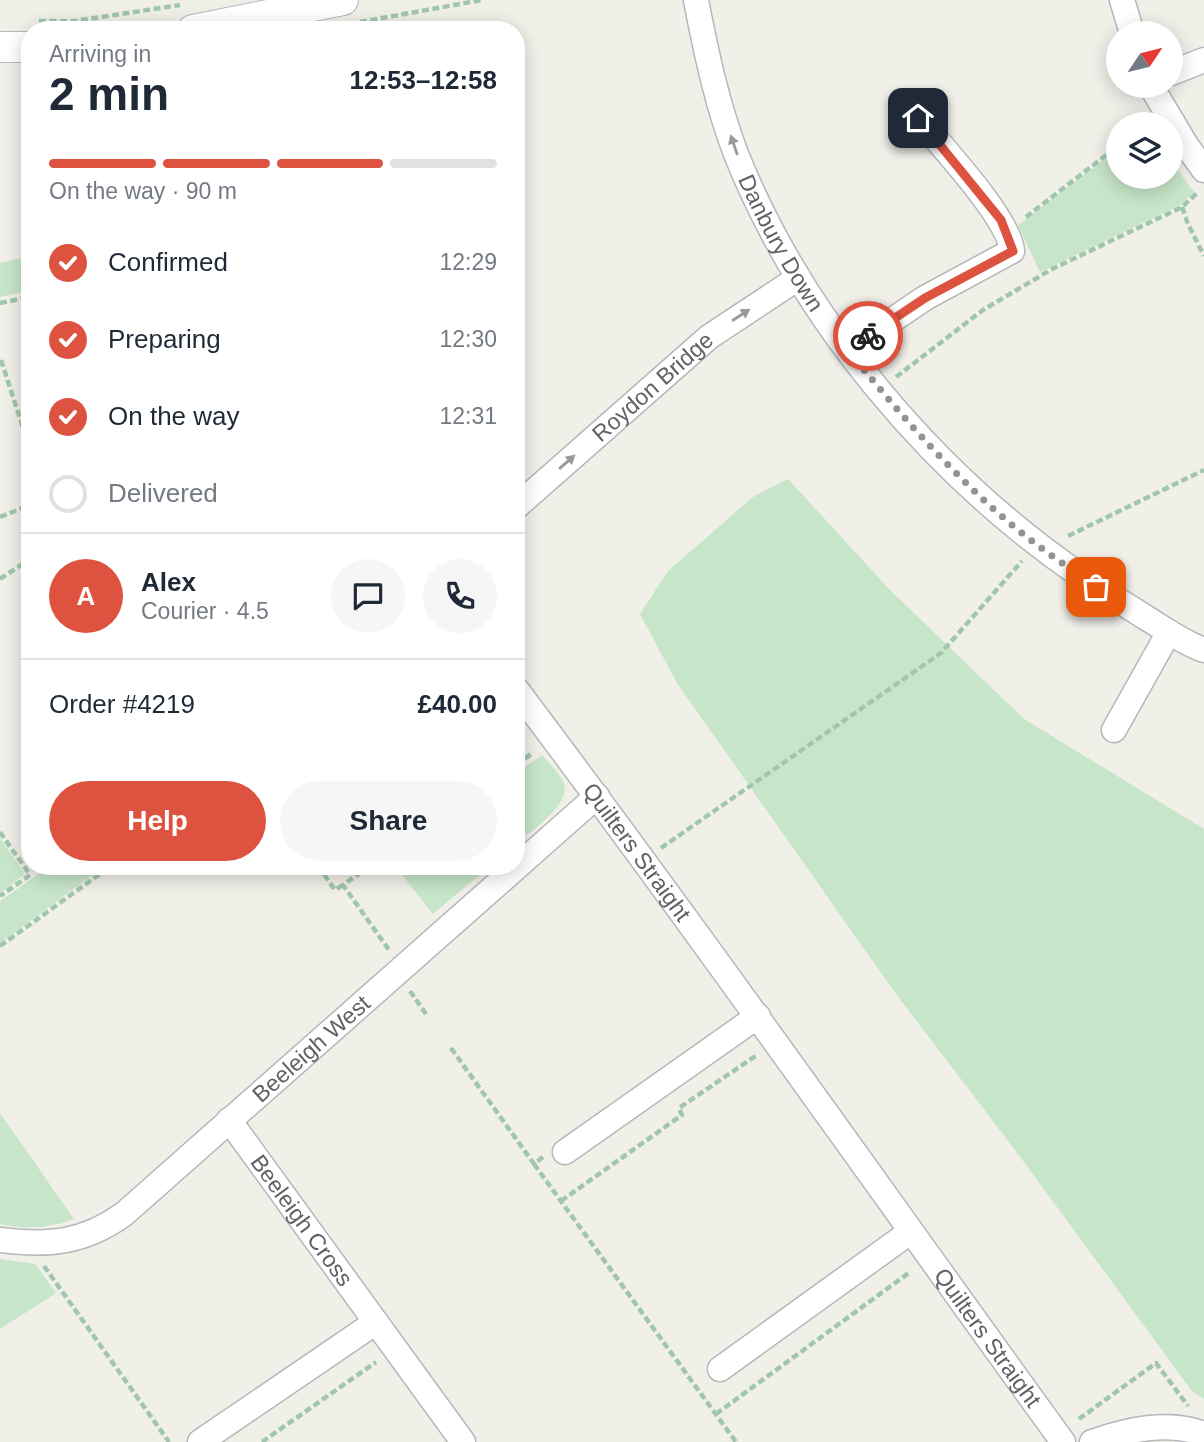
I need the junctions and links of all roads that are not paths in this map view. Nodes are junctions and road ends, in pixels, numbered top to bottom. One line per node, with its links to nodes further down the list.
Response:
1 (696, 0): 13 (street, Danbury Down, one-way to 1)
2 (1122, 0): 5 (street)
3 (345, 12): 4 (street)
4 (189, 17)
5 (1128, 21)
6 (21, 39): 7 (street)
7 (0, 47)
8 (1204, 60): 9 (street)
9 (1183, 68)
10 (1158, 98): 12 (street)
11 (918, 118): 14 (street)
12 (1198, 176)
13 (798, 278): 14 (street, Danbury Down); 15 (street, Roydon Bridge, one-way to 13)
14 (848, 350): 16 (street, Danbury Down)
15 (525, 499)
16 (1169, 632): 17 (street, Danbury Down); 19 (street)
17 (1204, 650)
18 (525, 701): 20 (street, Quilters Straight)
19 (1114, 730)
20 (597, 796): 21 (street, Beeleigh West); 23 (street, Quilters Straight)
21 (525, 859)
22 (507, 875): 24 (street, Beeleigh West)
23 (758, 1016): 25 (street); 26 (street, Quilters Straight)
24 (229, 1120): 27 (street, Beeleigh West); 28 (street, Beeleigh Cross)
25 (555, 1154)
26 (910, 1232): 29 (street); 33 (street, Quilters Straight)
27 (0, 1240)
28 (376, 1322): 31 (street); 32 (street, Beeleigh Cross)
29 (720, 1369)
30 (1204, 1434): 34 (street)
31 (200, 1442)
32 (463, 1442)
33 (1063, 1442)
34 (1092, 1442)

